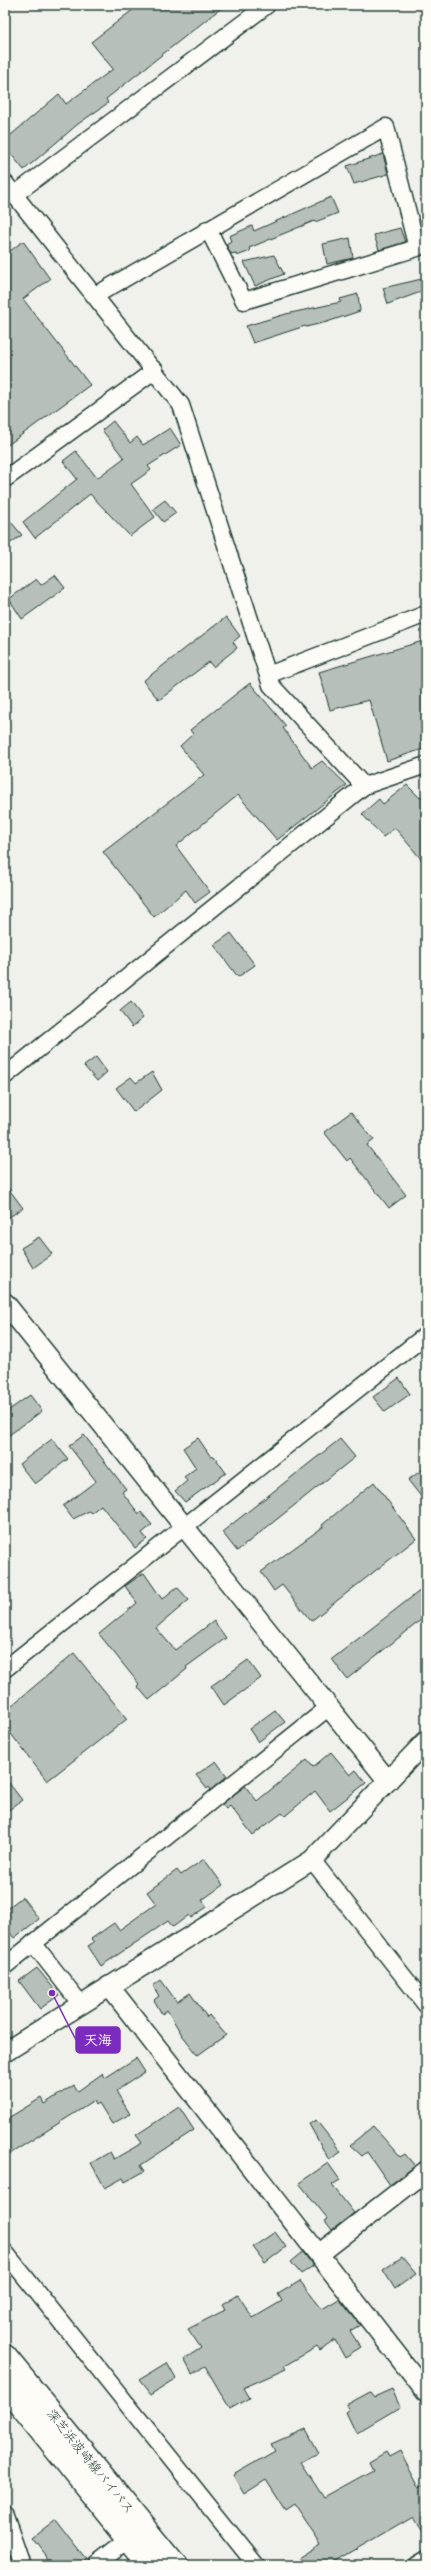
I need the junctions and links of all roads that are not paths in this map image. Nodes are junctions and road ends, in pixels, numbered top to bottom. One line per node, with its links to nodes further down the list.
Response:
1 (267, 5): 2 (street)
2 (10, 189): 4 (street)
3 (208, 229): 3 (street); 4 (street)
4 (96, 295): 5 (street)
5 (155, 370): 6 (street); 8 (street)
6 (5, 479)
7 (426, 614): 8 (street)
8 (268, 675): 10 (street)
9 (426, 765): 10 (street)
10 (364, 786): 11 (street)
11 (5, 1076)
12 (5, 1303): 14 (street)
13 (426, 1335): 14 (street)
14 (183, 1526): 15 (street); 16 (street)
15 (5, 1669)
16 (329, 1707): 18 (street); 20 (street)
17 (426, 1741): 18 (street)
18 (388, 1781): 19 (street)
19 (312, 1860): 22 (street); 24 (street)
20 (33, 1943): 21 (street); 23 (street)
21 (5, 1966)
22 (109, 1986): 23 (street); 28 (street)
23 (80, 2003): 25 (street)
24 (426, 2005)
25 (5, 2052)
26 (426, 2171): 28 (street)
27 (5, 2252): 39 (street)
28 (319, 2254): 31 (street)
29 (5, 2356): 33 (main road, 深芝浜波崎線バイパス)
30 (5, 2387): 33 (main road, 深芝浜波崎線バイパス)
31 (426, 2392)
32 (5, 2516): 35 (street)
33 (137, 2533): 36 (street); 37 (main road, 深芝浜波崎線バイパス); 38 (main road, 深芝浜波崎線バイパス)
34 (426, 2559): 40 (street)
35 (22, 2565)
36 (96, 2565)
37 (149, 2565)
38 (176, 2565)
39 (256, 2565)
40 (416, 2565)

